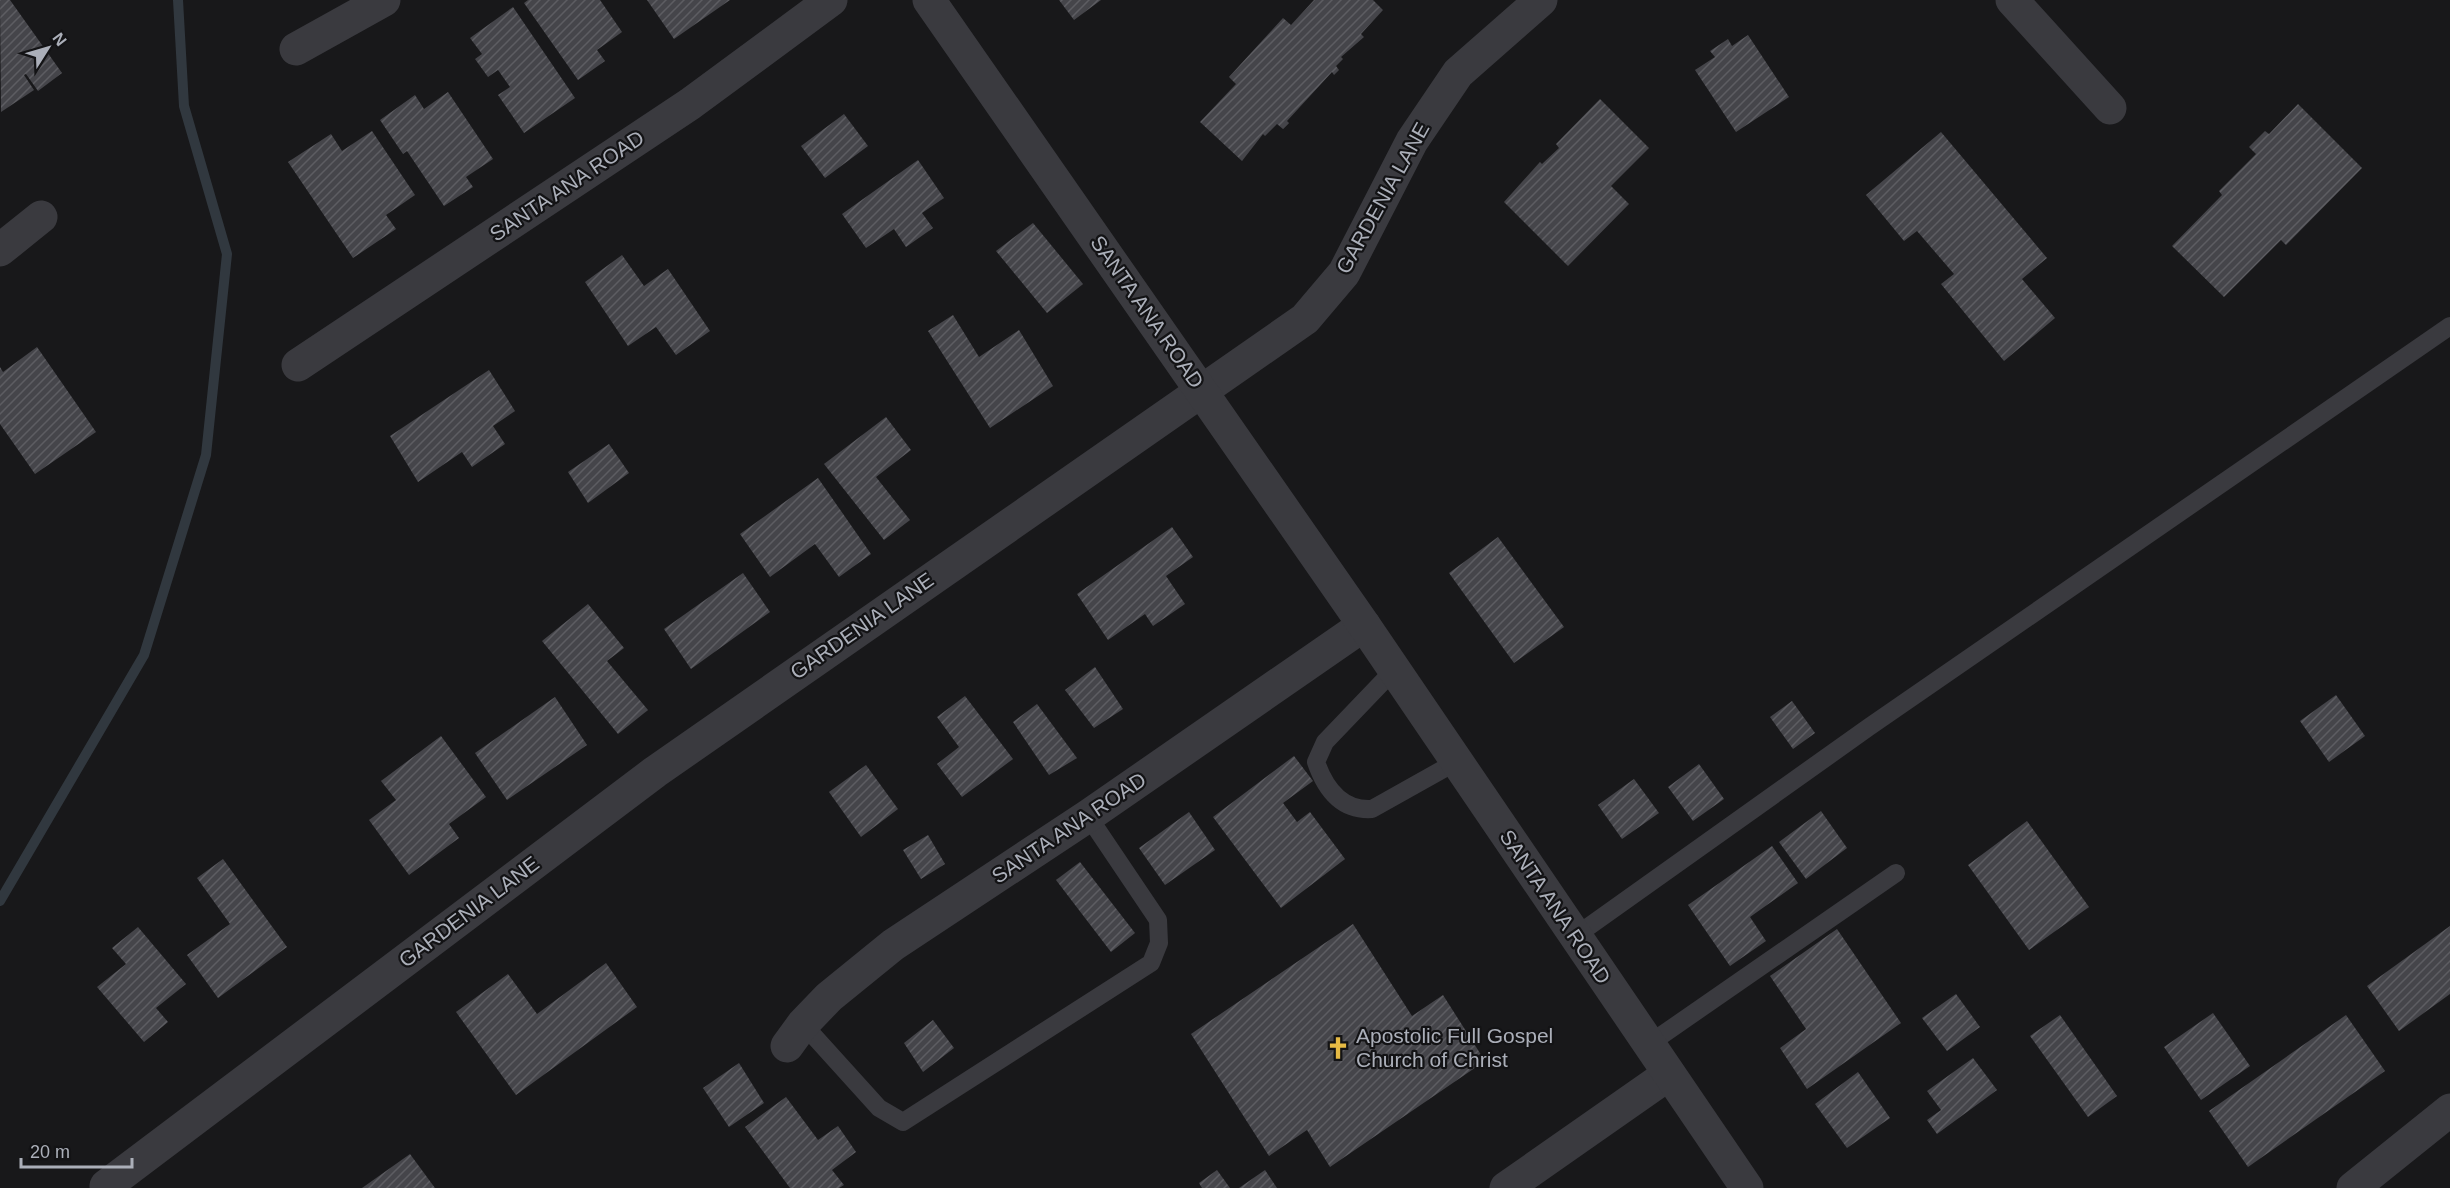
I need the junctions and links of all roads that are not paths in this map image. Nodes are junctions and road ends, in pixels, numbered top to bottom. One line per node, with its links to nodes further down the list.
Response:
1 (384, 0): 6 (street)
2 (831, 0): 11 (street, SANTA ANA ROAD)
3 (929, 0): 12 (street, SANTA ANA ROAD)
4 (1541, 0): 12 (street, GARDENIA LANE)
5 (2012, 0): 7 (street)
6 (296, 49)
7 (2110, 108)
8 (41, 217): 9 (street)
9 (0, 250)
10 (2450, 326): 18 (lane)
11 (298, 365)
12 (1201, 391): 13 (street, SANTA ANA ROAD); 23 (street, GARDENIA LANE)
13 (1364, 625): 14 (street, SANTA ANA ROAD); 16 (street, SANTA ANA ROAD)
14 (1394, 670): 15 (street, SANTA ANA ROAD); 15 (lane)
15 (1456, 762): 18 (street, SANTA ANA ROAD)
16 (1088, 816): 19 (street, SANTA ANA ROAD); 19 (lane)
17 (1896, 873): 20 (lane)
18 (1574, 937): 20 (street, SANTA ANA ROAD)
19 (795, 1035)
20 (1649, 1044): 21 (street, SANTA ANA ROAD)
21 (1669, 1074): 24 (street); 25 (street, SANTA ANA ROAD)
22 (2450, 1110): 26 (street)
23 (106, 1187)
24 (1506, 1188)
25 (1747, 1188)
26 (2353, 1188)

